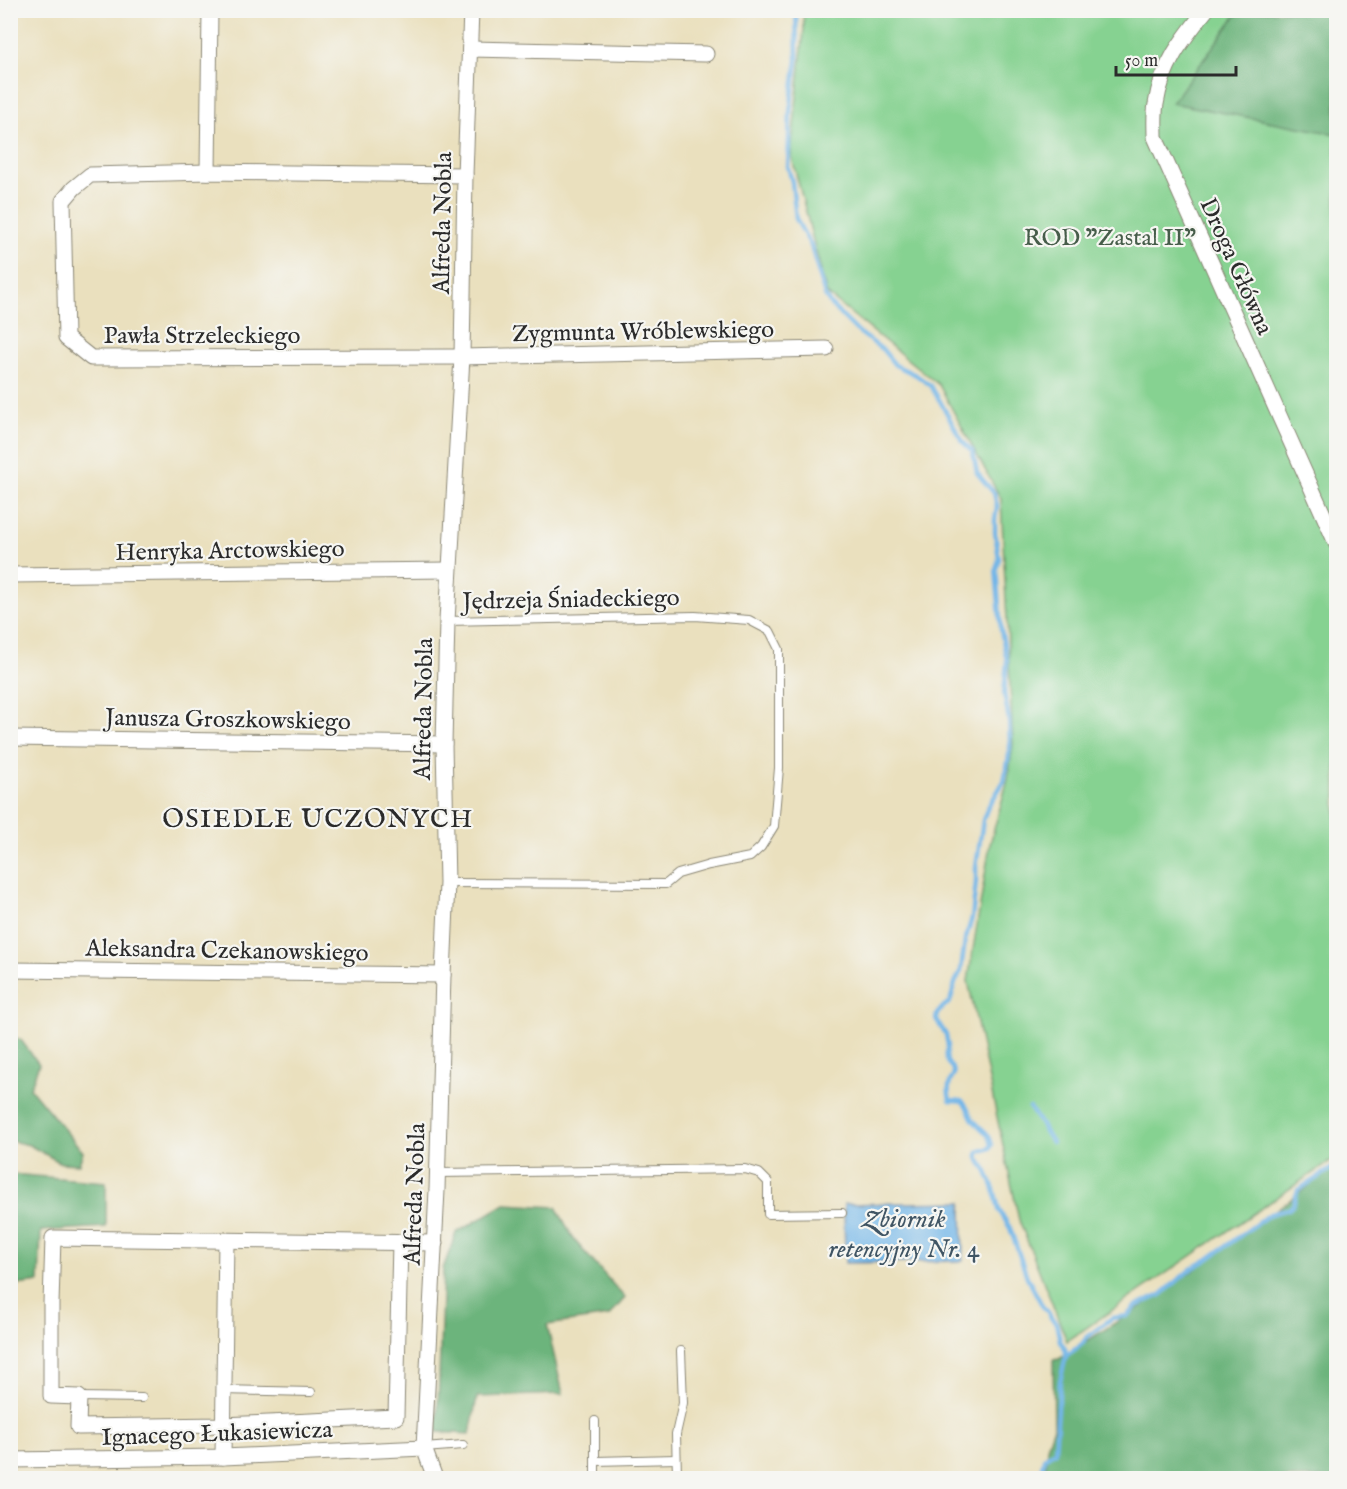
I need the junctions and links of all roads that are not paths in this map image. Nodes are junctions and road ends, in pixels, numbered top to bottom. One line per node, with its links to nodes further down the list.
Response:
1 (210, 10): 6 (street)
2 (471, 10): 4 (street, Alfreda Nobla)
3 (1206, 10): 10 (street, Droga Główna)
4 (470, 49): 5 (street); 7 (street, Alfreda Nobla)
5 (706, 54)
6 (208, 172): 7 (street, Pawła Strzeleckiego); 9 (street, Pawła Strzeleckiego)
7 (465, 175): 9 (street, Alfreda Nobla)
8 (826, 349): 9 (street, Zygmunta Wróblewskiego)
9 (462, 357): 11 (street, Alfreda Nobla)
10 (1336, 543)
11 (449, 570): 12 (street, Henryka Arctowskiego); 13 (street, Alfreda Nobla)
12 (10, 575)
13 (447, 621): 15 (street, Alfreda Nobla); 16 (lane, Jędrzeja Śniadeckiego)
14 (10, 738): 15 (street, Janusza Groszkowskiego)
15 (444, 744): 16 (street, Alfreda Nobla)
16 (447, 883): 18 (street, Alfreda Nobla)
17 (10, 970): 18 (street, Aleksandra Czekanowskiego)
18 (443, 975): 19 (street, Alfreda Nobla)
19 (437, 1173): 20 (lane); 23 (street, Alfreda Nobla)
20 (842, 1213)
21 (225, 1240): 22 (street); 25 (street); 27 (street)
22 (399, 1242): 23 (street); 30 (street)
23 (435, 1243): 32 (street, Alfreda Nobla)
24 (681, 1351): 34 (lane)
25 (223, 1390): 26 (lane); 30 (street)
26 (311, 1392)
27 (79, 1397): 28 (lane); 30 (street)
28 (142, 1398)
29 (595, 1421): 36 (lane)
30 (223, 1425): 33 (street)
31 (463, 1444): 32 (lane)
32 (424, 1448): 33 (street, Ignacego Łukasiewicza); 37 (street, Alfreda Nobla)
33 (223, 1457): 35 (street, Ignacego Łukasiewicza)
34 (676, 1459): 36 (lane); 39 (lane)
35 (10, 1460)
36 (596, 1461): 38 (lane)
37 (435, 1479)
38 (595, 1479)
39 (671, 1479)

